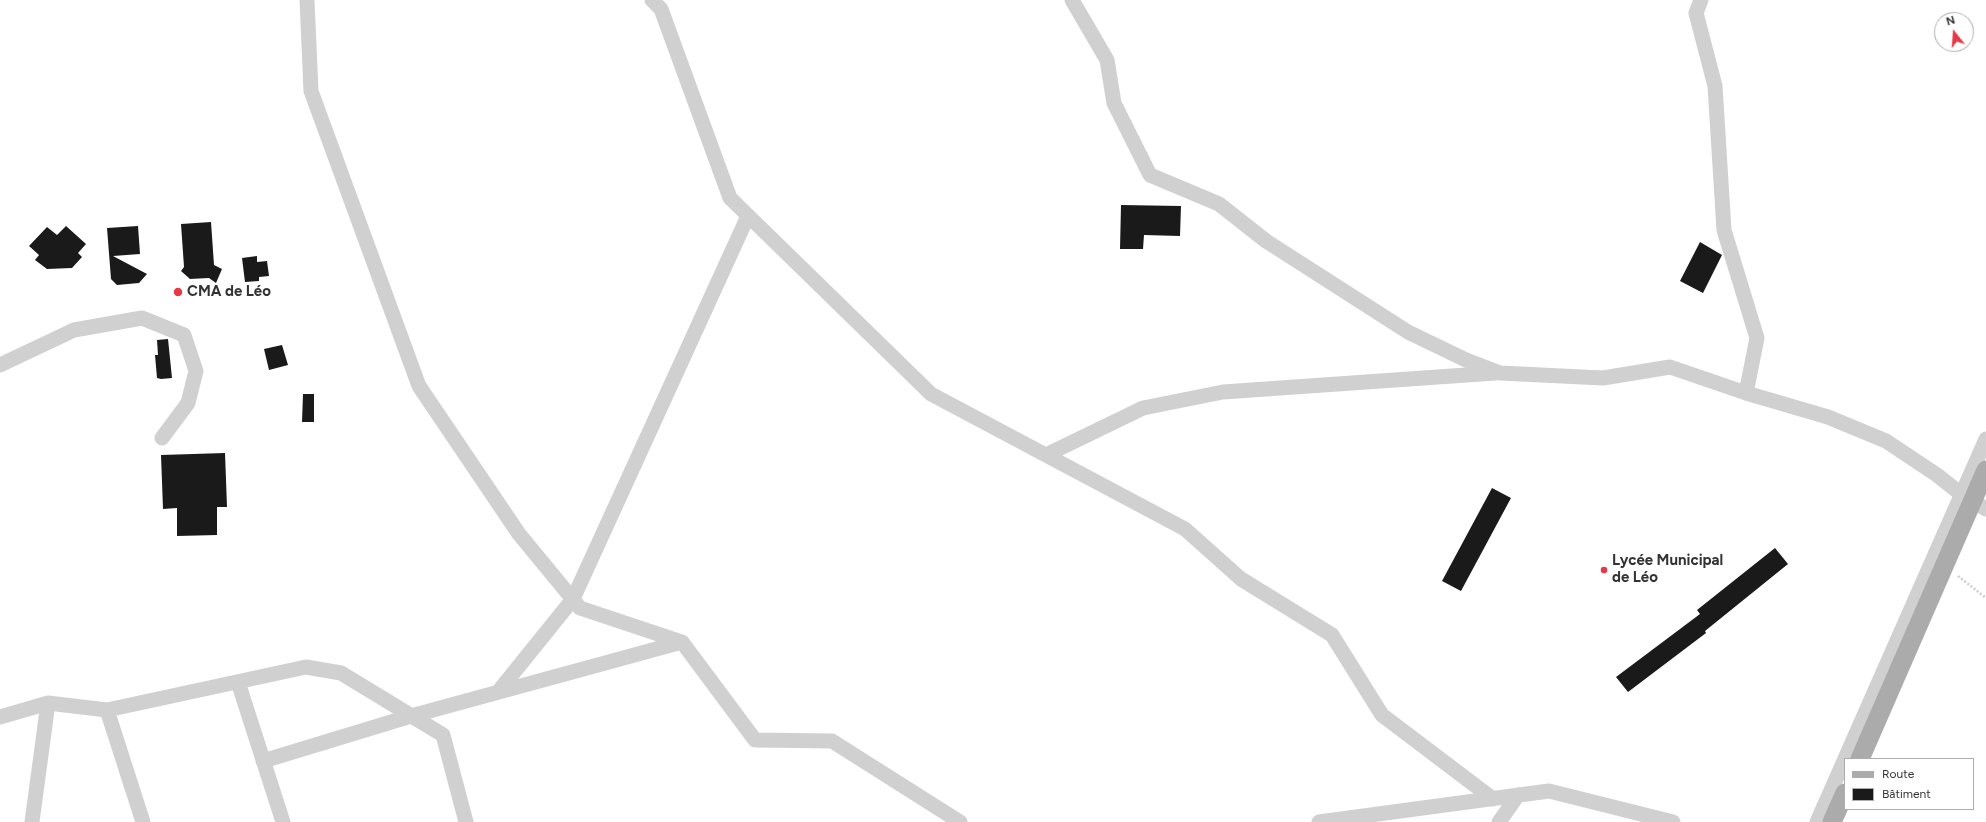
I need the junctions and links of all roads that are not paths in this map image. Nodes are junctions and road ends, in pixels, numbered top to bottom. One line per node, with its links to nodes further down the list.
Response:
1 (307, 0): 14 (street)
2 (652, 0): 5 (street)
3 (1072, 0): 7 (street)
4 (1701, 0): 8 (street)
5 (748, 216): 11 (street); 14 (street)
6 (0, 365): 9 (street)
7 (1500, 373): 8 (street); 11 (street)
8 (1746, 393): 13 (street)
9 (162, 438)
10 (1986, 439): 13 (street)
11 (1046, 455): 28 (street)
12 (1986, 470): 13 (main road)
13 (1973, 501): 22 (street); 23 (main road)
14 (573, 598): 15 (street); 17 (street)
15 (682, 642): 17 (street); 33 (street)
16 (238, 682): 19 (street); 21 (street); 24 (street)
17 (498, 692): 21 (street)
18 (48, 703): 19 (street); 20 (street); 29 (street)
19 (107, 710): 30 (street)
20 (0, 716)
21 (411, 716): 24 (street); 32 (street)
22 (1848, 758)
23 (1860, 758)
24 (263, 761): 31 (street)
25 (1844, 766): 37 (street)
26 (1518, 795): 28 (street); 35 (street); 36 (street)
27 (1844, 795): 38 (main road)
28 (1493, 799): 34 (street)
29 (32, 822)
30 (143, 822)
31 (283, 822)
32 (466, 822)
33 (960, 822)
34 (1319, 822)
35 (1498, 822)
36 (1673, 822)
37 (1817, 822)
38 (1832, 822)

